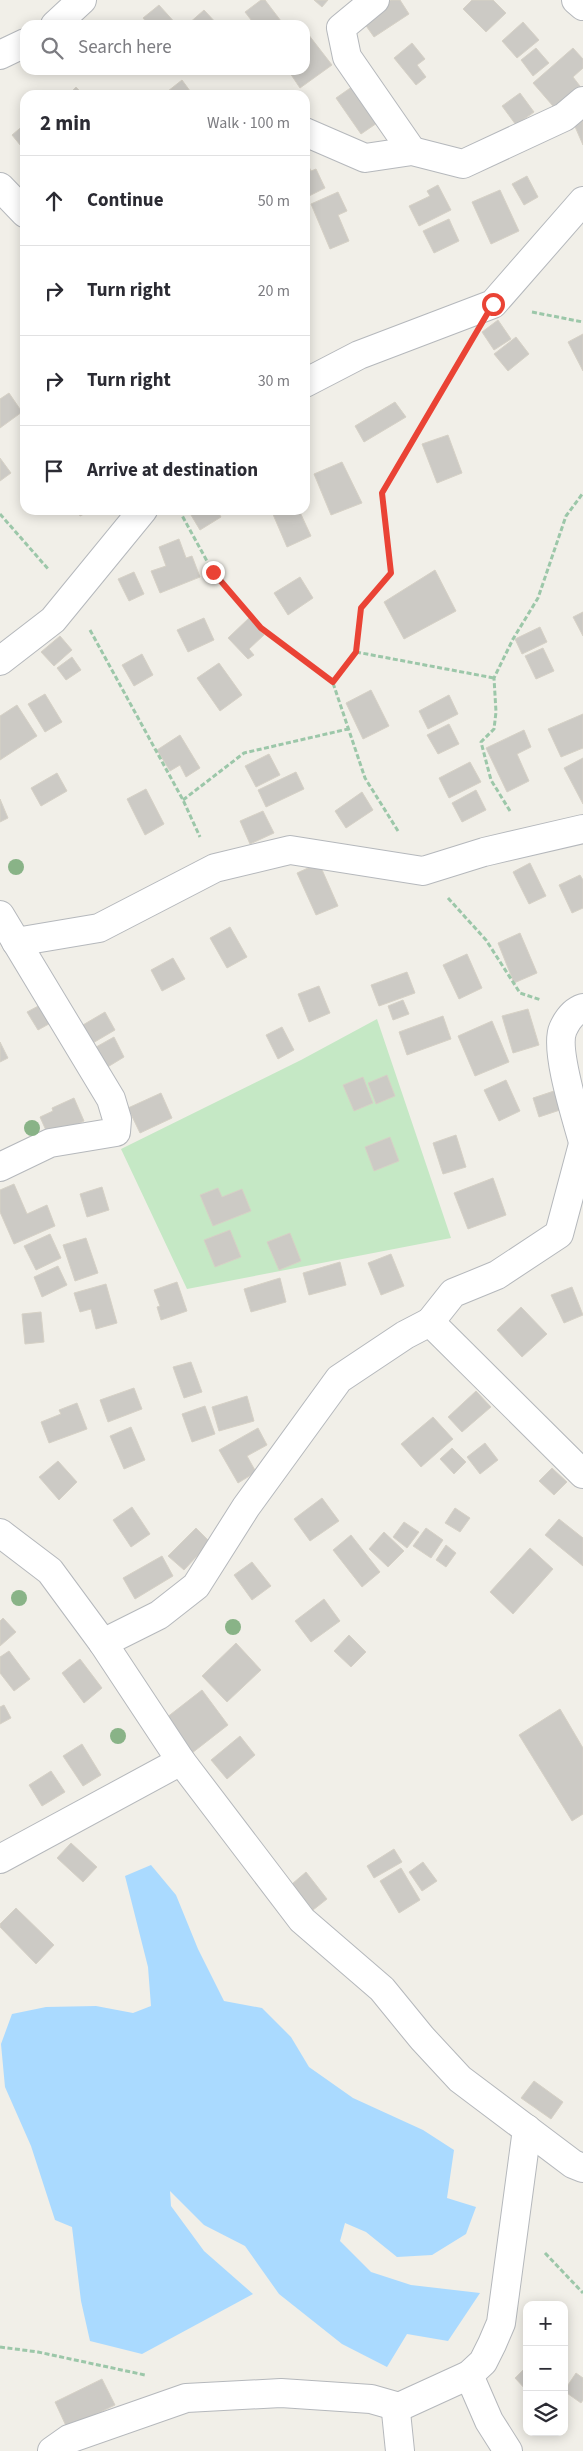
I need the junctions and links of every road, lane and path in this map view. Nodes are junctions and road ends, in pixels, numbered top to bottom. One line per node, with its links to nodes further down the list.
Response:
1 (82, 0): 5 (street)
2 (376, 0): 10 (street)
3 (576, 0): 4 (street)
4 (583, 6)
5 (60, 20)
6 (20, 45): 7 (street)
7 (0, 55)
8 (583, 101): 10 (street)
9 (310, 134): 10 (street)
10 (412, 151)
11 (0, 187): 13 (street)
12 (583, 200): 14 (street)
13 (20, 209)
14 (493, 304): 15 (path); 16 (street); 22 (path)
15 (583, 322)
16 (310, 380)
17 (583, 493): 24 (path)
18 (0, 514): 21 (path)
19 (139, 515): 21 (street)
20 (182, 515): 25 (path)
21 (72, 597): 23 (street); 27 (path)
22 (356, 652): 24 (path); 25 (path)
23 (0, 661)
24 (494, 678): 29 (path)
25 (333, 682): 26 (path)
26 (348, 730): 27 (path); 31 (path)
27 (183, 800): 30 (path)
28 (583, 829): 29 (street)
29 (528, 841): 31 (street)
30 (214, 868): 31 (street); 33 (street)
31 (423, 871): 34 (path)
32 (0, 915): 33 (street)
33 (16, 942): 36 (street)
34 (579, 1009): 35 (street)
35 (583, 1143): 37 (street)
36 (0, 1167)
37 (430, 1322): 38 (street); 40 (street)
38 (583, 1474)
39 (0, 1533): 40 (street)
40 (103, 1644): 41 (street)
41 (182, 1761): 42 (street); 43 (street)
42 (0, 1859)
43 (527, 2129): 44 (street); 45 (street)
44 (583, 2168)
45 (514, 2220): 46 (path); 48 (street)
46 (583, 2293)
47 (0, 2347): 49 (path)
48 (469, 2375): 50 (street); 53 (street)
49 (152, 2376)
50 (399, 2407): 51 (street); 52 (street)
51 (52, 2451)
52 (400, 2451)
53 (508, 2451)

